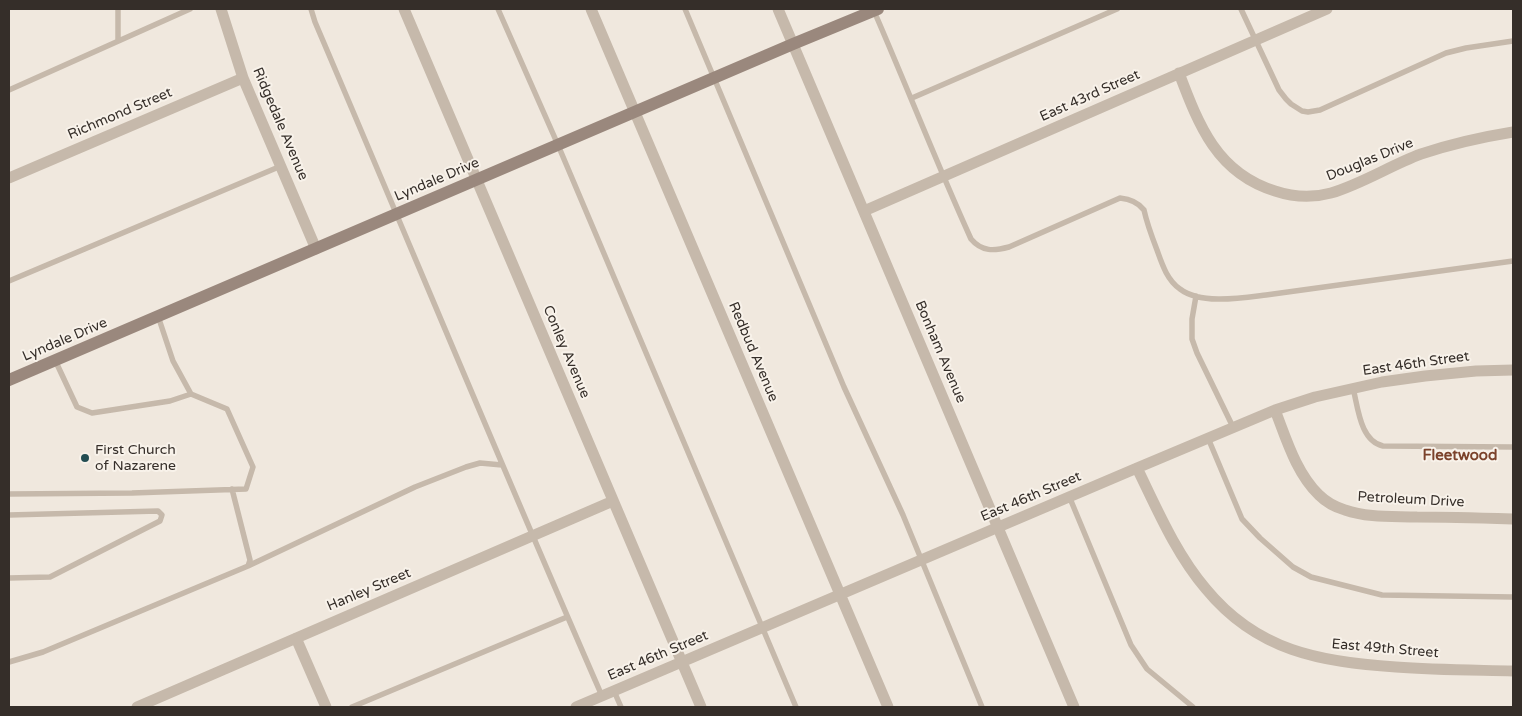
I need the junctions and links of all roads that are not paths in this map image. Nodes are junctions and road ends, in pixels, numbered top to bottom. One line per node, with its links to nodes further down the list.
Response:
1 (118, 9): 15 (lane)
2 (190, 9): 15 (lane)
3 (221, 9): 19 (street, Ridgedale Avenue)
4 (310, 9): 31 (lane)
5 (404, 9): 29 (street, Conley Avenue)
6 (498, 9): 25 (lane)
7 (591, 9): 23 (street, Redbud Avenue)
8 (685, 9): 20 (lane)
9 (778, 9): 17 (street, Bonham Avenue)
10 (875, 9): 17 (street, Lyndale Drive); 22 (lane)
11 (1117, 9): 22 (lane)
12 (1241, 9): 14 (lane)
13 (1327, 9): 14 (street, East 43rd Street)
14 (1255, 40): 16 (lane); 18 (street, East 43rd Street)
15 (118, 41): 21 (lane)
16 (1513, 41)
17 (793, 44): 20 (street, Lyndale Drive); 30 (street, Bonham Avenue)
18 (1179, 73): 24 (street, Douglas Drive); 27 (street, East 43rd Street)
19 (243, 78): 26 (street, Ridgedale Avenue); 28 (street, Richmond Street)
20 (714, 78): 23 (street, Lyndale Drive); 56 (lane)
21 (9, 90)
22 (912, 98): 27 (lane)
23 (634, 112): 25 (street, Lyndale Drive); 59 (street, Redbud Avenue)
24 (1513, 132)
25 (558, 144): 29 (street, Lyndale Drive); 62 (lane)
26 (281, 166): 32 (street, Ridgedale Avenue); 34 (lane)
27 (943, 176): 30 (street, East 43rd Street); 35 (lane)
28 (9, 178)
29 (477, 180): 31 (street, Lyndale Drive); 51 (street, Conley Avenue)
30 (864, 211): 54 (street, Bonham Avenue)
31 (397, 214): 32 (street, Lyndale Drive); 46 (lane)
32 (316, 249): 36 (street, Lyndale Drive)
33 (1513, 261): 35 (lane)
34 (9, 281)
35 (1196, 296): 43 (lane)
36 (158, 316): 37 (street, Lyndale Drive); 41 (lane)
37 (55, 360): 39 (street, Lyndale Drive); 41 (lane)
38 (1513, 370): 40 (street, East 46th Street)
39 (9, 380)
40 (1353, 388): 42 (street, East 46th Street); 45 (lane)
41 (191, 394): 48 (lane)
42 (1276, 410): 43 (street, East 46th Street); 53 (street, Petroleum Drive)
43 (1234, 427): 44 (street, East 46th Street)
44 (1208, 438): 47 (street, East 46th Street); 60 (lane)
45 (1513, 447)
46 (502, 465): 55 (lane); 57 (lane)
47 (1136, 468): 50 (street, East 46th Street); 66 (street, East 49th Street)
48 (232, 489): 49 (lane); 57 (lane)
49 (9, 494)
50 (1069, 496): 54 (street, East 46th Street); 79 (lane)
51 (613, 501): 55 (street, Hanley Street); 65 (street, Conley Avenue)
52 (9, 515): 58 (lane)
53 (1513, 519)
54 (998, 527): 56 (street, East 46th Street); 78 (street, Bonham Avenue)
55 (532, 536): 61 (lane); 63 (street, Hanley Street)
56 (921, 560): 59 (street, East 46th Street); 77 (lane)
57 (248, 566): 64 (lane)
58 (9, 578)
59 (840, 594): 62 (street, East 46th Street); 76 (street, Redbud Avenue)
60 (1513, 597)
61 (568, 617): 68 (lane); 71 (lane)
62 (761, 628): 65 (street, East 46th Street); 75 (lane)
63 (296, 638): 69 (street, Hanley Street); 70 (street)
64 (9, 662)
65 (681, 662): 67 (street, East 46th Street); 74 (street, Conley Avenue)
66 (1513, 671)
67 (614, 691): 68 (street, East 46th Street); 73 (lane)
68 (602, 696): 72 (street, East 46th Street)
69 (137, 707)
70 (326, 707)
71 (352, 707)
72 (576, 707)
73 (621, 707)
74 (701, 707)
75 (796, 707)
76 (888, 707)
77 (982, 707)
78 (1074, 707)
79 (1193, 707)

